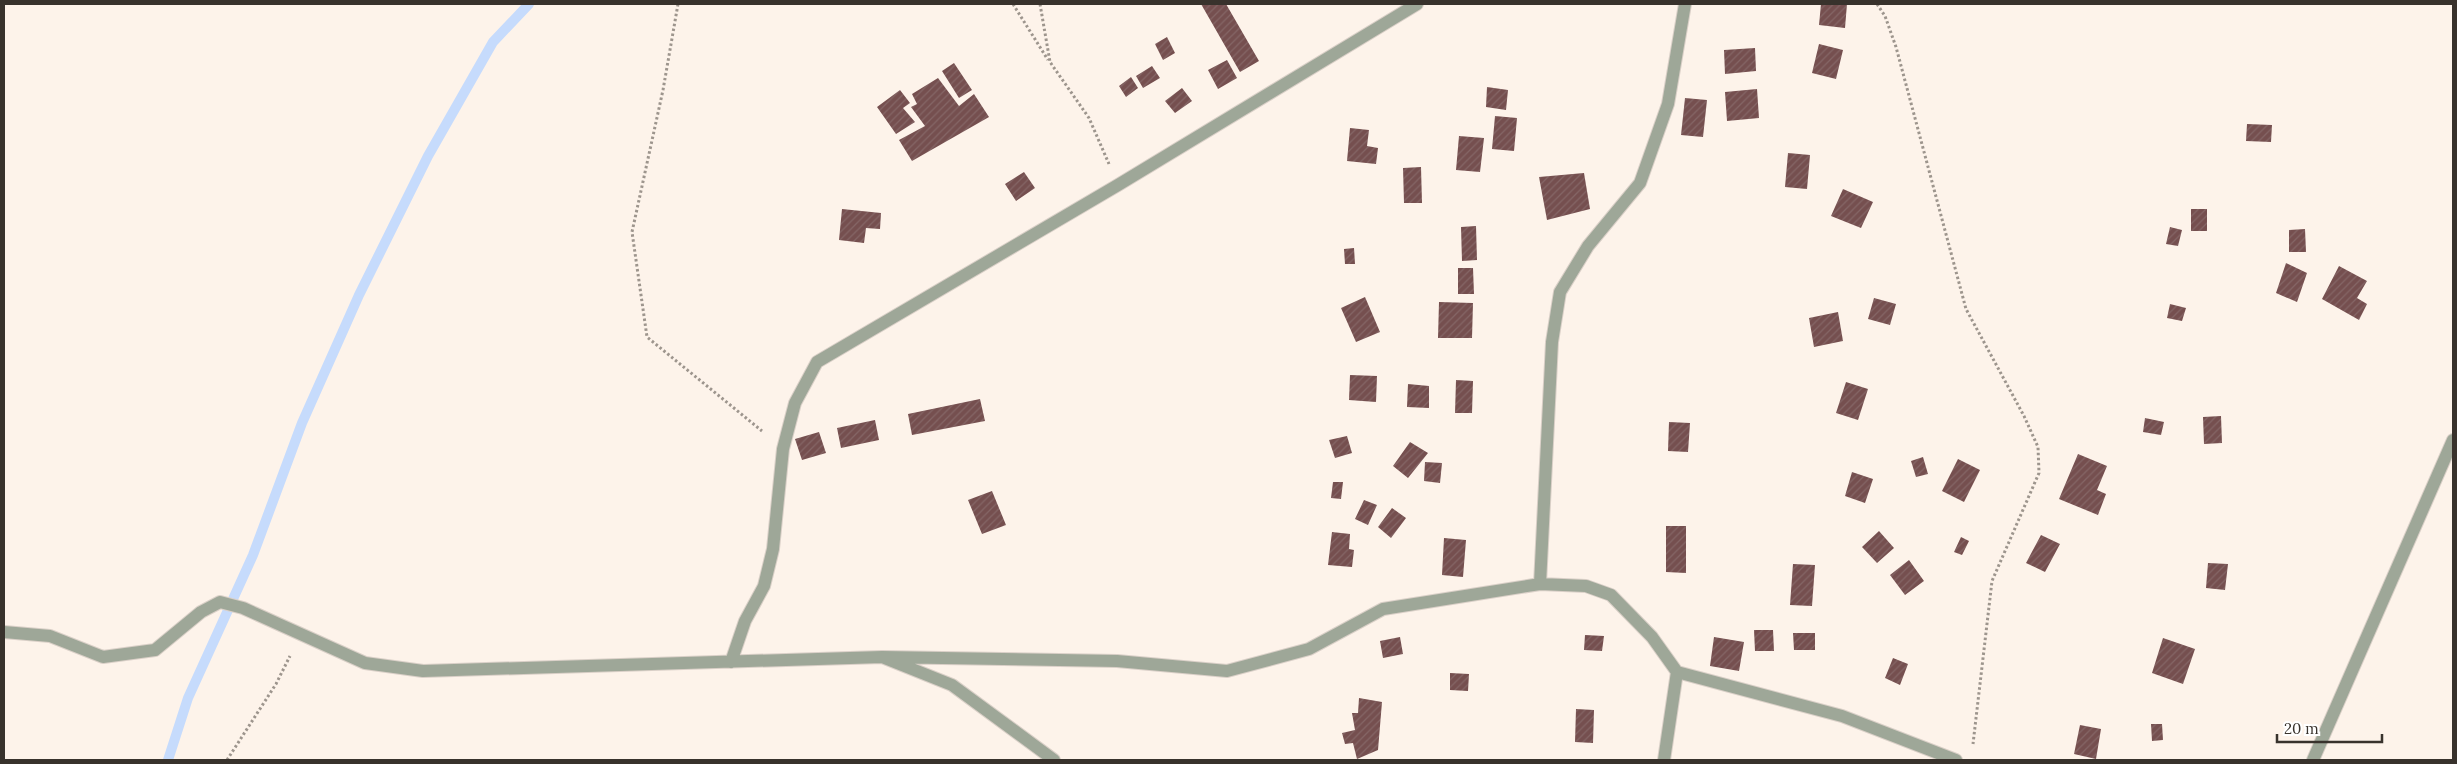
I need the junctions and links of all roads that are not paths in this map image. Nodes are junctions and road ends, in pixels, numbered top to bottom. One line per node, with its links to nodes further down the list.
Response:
1 (1416, 4): 7 (street)
2 (1685, 4): 4 (street)
3 (2453, 440): 12 (street)
4 (1540, 584): 6 (street); 8 (street)
5 (4, 632): 7 (street)
6 (882, 657): 7 (street); 9 (street)
7 (732, 662)
8 (1677, 672): 10 (street); 11 (street)
9 (1054, 760)
10 (1664, 760)
11 (1956, 760)
12 (2313, 760)

